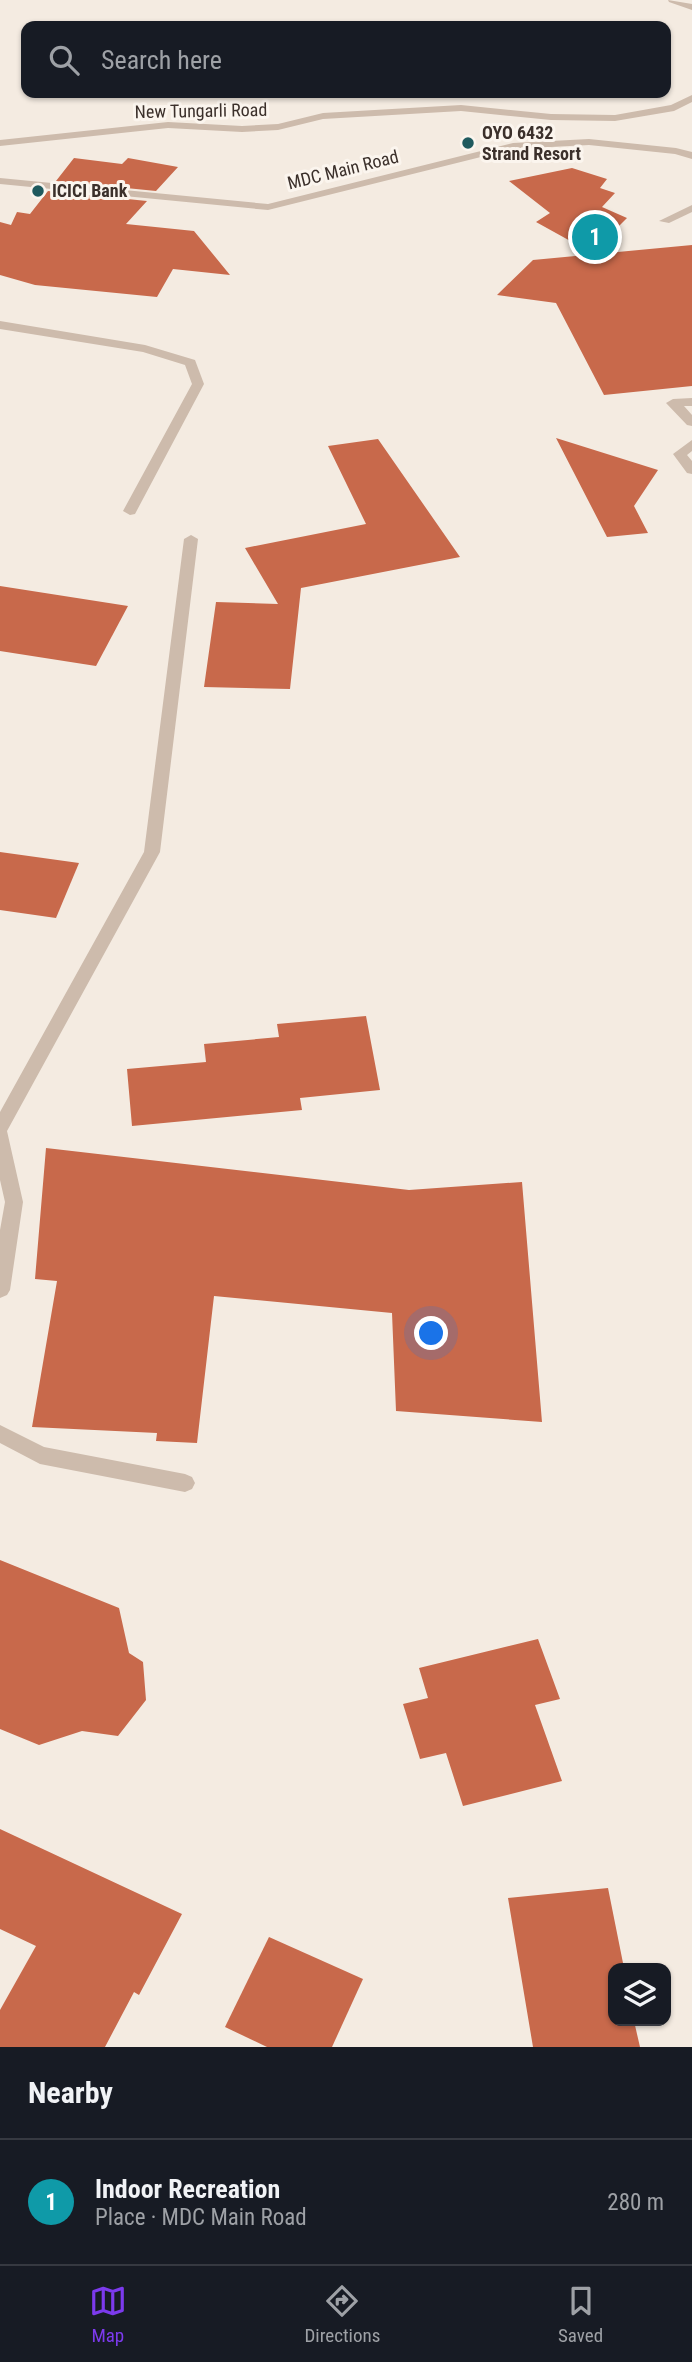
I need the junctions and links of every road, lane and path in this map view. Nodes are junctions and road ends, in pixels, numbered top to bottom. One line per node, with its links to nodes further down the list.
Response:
1 (673, 0): 2 (street)
2 (692, 8)
3 (692, 98): 4 (street, New Tungarli Road)
4 (0, 143)
5 (692, 156): 6 (street, MDC Main Road)
6 (0, 181)
7 (692, 208): 8 (street)
8 (665, 221)
9 (0, 325): 14 (street)
10 (692, 402): 11 (street)
11 (692, 422)
12 (692, 444): 13 (street)
13 (692, 470)
14 (130, 511)
15 (191, 539): 16 (street)
16 (0, 1128)
17 (0, 1135): 18 (street)
18 (0, 1290)
19 (0, 1433): 20 (street)
20 (185, 1483)

